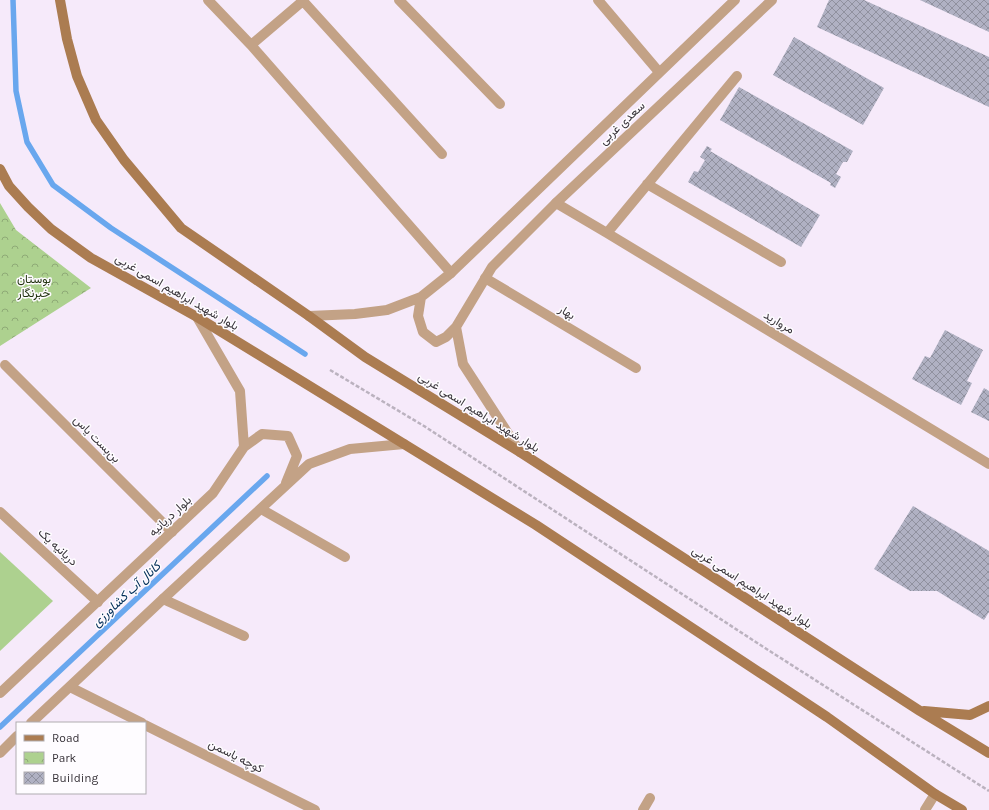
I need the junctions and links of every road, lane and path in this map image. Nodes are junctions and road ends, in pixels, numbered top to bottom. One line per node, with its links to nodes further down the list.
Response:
1 (60, 0): 21 (main road, بلوار شهید ابراهیم اسمی غربی)
2 (208, 0): 8 (street)
3 (303, 0): 8 (street); 12 (street)
4 (399, 0): 11 (street)
5 (598, 0): 9 (street)
6 (735, 0): 9 (street, سعدی غربی)
7 (772, 0): 15 (street, سعدی غربی)
8 (251, 45): 18 (street)
9 (659, 72): 18 (street, سعدی غربی)
10 (737, 76): 14 (street)
11 (500, 104)
12 (442, 154)
13 (0, 169): 22 (main road, بلوار شهید ابراهیم اسمی غربی)
14 (647, 184): 16 (street); 17 (street)
15 (556, 203): 16 (street, مروارید); 19 (street, سعدی غربی)
16 (607, 233): 30 (street, مروارید)
17 (781, 262)
18 (451, 273): 20 (street, سعدی غربی)
19 (485, 278): 23 (street, سعدی غربی); 25 (street, بهار)
20 (421, 297): 21 (street, سعدی غربی); 23 (street, سعدی غربی)
21 (309, 316): 29 (main road, بلوار شهید ابراهیم اسمی غربی)
22 (197, 317): 27 (main road, بلوار شهید ابراهیم اسمی غربی); 28 (street)
23 (456, 327): 29 (street)
24 (5, 365): 34 (street, بن‌بست یاس)
25 (636, 368)
26 (330, 370): 49 (path)
27 (404, 444): 31 (street); 50 (main road, بلوار شهید ابراهیم اسمی غربی)
28 (244, 447): 31 (street); 34 (street, بلوار دریانیه)
29 (520, 452): 42 (main road, بلوار شهید ابراهیم اسمی غربی)
30 (989, 464)
31 (284, 486): 32 (street)
32 (261, 509): 35 (street); 36 (street)
33 (0, 512): 37 (street, دریانیه یک)
34 (172, 532): 37 (street, بلوار دریانیه)
35 (345, 557)
36 (163, 598): 38 (street); 39 (street)
37 (98, 602): 40 (street, بلوار دریانیه)
38 (244, 636)
39 (70, 687): 43 (street); 44 (street)
40 (0, 693)
41 (989, 706): 42 (main road)
42 (920, 711): 48 (main road, بلوار شهید ابراهیم اسمی غربی)
43 (32, 722)
44 (140, 722)
45 (146, 726): 52 (street, کوچه یاسمن)
46 (16, 737): 47 (street)
47 (0, 752)
48 (989, 753)
49 (989, 791)
50 (935, 794): 54 (street); 55 (main road, بلوار شهید ابراهیم اسمی غربی)
51 (650, 798): 53 (street)
52 (315, 810)
53 (644, 810)
54 (924, 810)
55 (962, 810)

